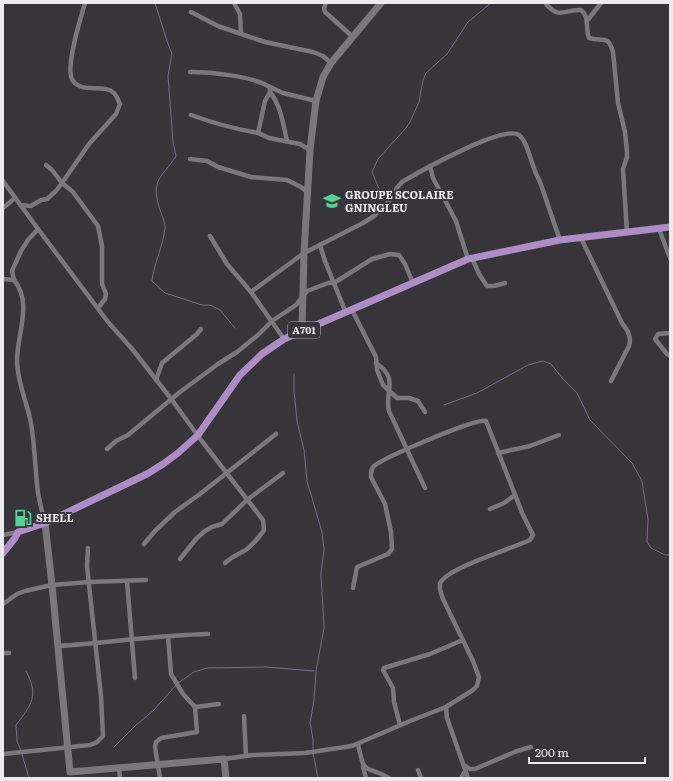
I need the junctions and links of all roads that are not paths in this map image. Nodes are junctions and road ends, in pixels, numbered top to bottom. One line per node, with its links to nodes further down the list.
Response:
1 (85, 3): 23 (street)
2 (234, 3): 9 (street)
3 (326, 3): 10 (street)
4 (601, 3): 8 (street)
5 (378, 4): 10 (street)
6 (546, 4): 8 (street)
7 (191, 12): 9 (street)
8 (587, 21): 31 (street)
9 (241, 33): 11 (street)
10 (353, 37): 11 (street)
11 (332, 64): 14 (street)
12 (190, 72): 13 (street)
13 (270, 90): 14 (street); 16 (street); 17 (street)
14 (316, 100): 18 (street)
15 (191, 115): 16 (street)
16 (258, 133): 17 (street)
17 (287, 141): 18 (street)
18 (310, 150): 24 (street)
19 (190, 158): 24 (street)
20 (46, 165): 23 (street)
21 (430, 166): 34 (street); 35 (street); 38 (street)
22 (3, 181): 25 (street)
23 (62, 183): 26 (street); 46 (street)
24 (308, 193): 36 (street)
25 (15, 198): 26 (street); 27 (street)
26 (20, 205): 29 (street)
27 (3, 208)
28 (670, 227): 30 (main road, A701)
29 (38, 229): 40 (street); 46 (street)
30 (659, 229): 31 (main road, A701); 37 (street)
31 (626, 233): 33 (main road, A701)
32 (210, 236): 44 (street)
33 (581, 238): 34 (main road, A701); 56 (street)
34 (560, 240): 38 (main road, A701)
35 (320, 244): 36 (street); 41 (street)
36 (304, 253): 44 (street); 45 (street)
37 (670, 258)
38 (470, 259): 42 (main road, A701); 43 (street)
39 (3, 279): 40 (street)
40 (14, 280): 74 (street)
41 (334, 283): 42 (street); 45 (street); 47 (street)
42 (413, 283): 47 (main road, A701)
43 (506, 283)
44 (251, 292): 48 (street)
45 (302, 297): 48 (street); 50 (street)
46 (98, 308): 55 (street)
47 (349, 311): 50 (main road, A701); 54 (street)
48 (272, 321): 52 (street); 59 (street)
49 (200, 329): 55 (street)
50 (302, 330): 52 (main road, A701)
51 (670, 333): 53 (street)
52 (284, 339): 63 (main road, A701)
53 (670, 356)
54 (376, 363): 57 (street); 58 (street)
55 (156, 380): 59 (street)
56 (611, 381)
57 (383, 385): 58 (street); 60 (street)
58 (390, 392): 60 (street); 61 (street)
59 (172, 400): 63 (street); 65 (street)
60 (388, 402): 66 (street)
61 (425, 412)
62 (276, 434): 68 (street)
63 (198, 435): 68 (street); 74 (main road, A701)
64 (558, 435): 67 (street)
65 (107, 449)
66 (406, 449): 67 (street); 70 (street); 86 (street)
67 (498, 453): 71 (street)
68 (227, 473): 72 (street); 77 (street)
69 (284, 473): 72 (street)
70 (425, 488)
71 (515, 495): 73 (street); 91 (street)
72 (248, 500): 80 (street); 81 (street)
73 (490, 509)
74 (44, 523): 75 (main road, A701); 85 (street)
75 (18, 532): 76 (street); 79 (main road)
76 (3, 535)
77 (144, 544)
78 (88, 548): 84 (street)
79 (3, 553)
80 (180, 559)
81 (225, 563)
82 (146, 580): 83 (street)
83 (126, 581): 84 (street); 90 (street)
84 (89, 582): 85 (street); 92 (street)
85 (52, 585): 87 (street); 93 (street)
86 (353, 588)
87 (3, 604)
88 (208, 634): 89 (street)
89 (168, 636): 90 (street); 96 (street)
90 (131, 640): 92 (street); 94 (street)
91 (463, 640): 97 (street); 99 (street)
92 (96, 644): 93 (street); 101 (street)
93 (58, 646): 101 (street)
94 (135, 678)
95 (220, 704): 96 (street)
96 (195, 707): 106 (street)
97 (446, 707): 99 (street); 108 (street)
98 (244, 716): 104 (street)
99 (400, 725): 100 (street)
100 (358, 744): 104 (street); 107 (street)
101 (67, 747): 103 (street); 112 (street)
102 (531, 747): 108 (street)
103 (3, 754)
104 (246, 756): 105 (street)
105 (224, 759): 106 (street); 115 (street)
106 (159, 764): 109 (street); 114 (street)
107 (363, 765): 116 (street); 117 (street)
108 (464, 765): 111 (street)
109 (119, 768): 112 (street); 113 (street)
110 (418, 770): 118 (street)
111 (465, 771): 119 (street); 120 (street)
112 (70, 775)
113 (120, 778)
114 (160, 778)
115 (226, 778)
116 (366, 778)
117 (389, 778)
118 (421, 778)
119 (461, 778)
120 (468, 778)

